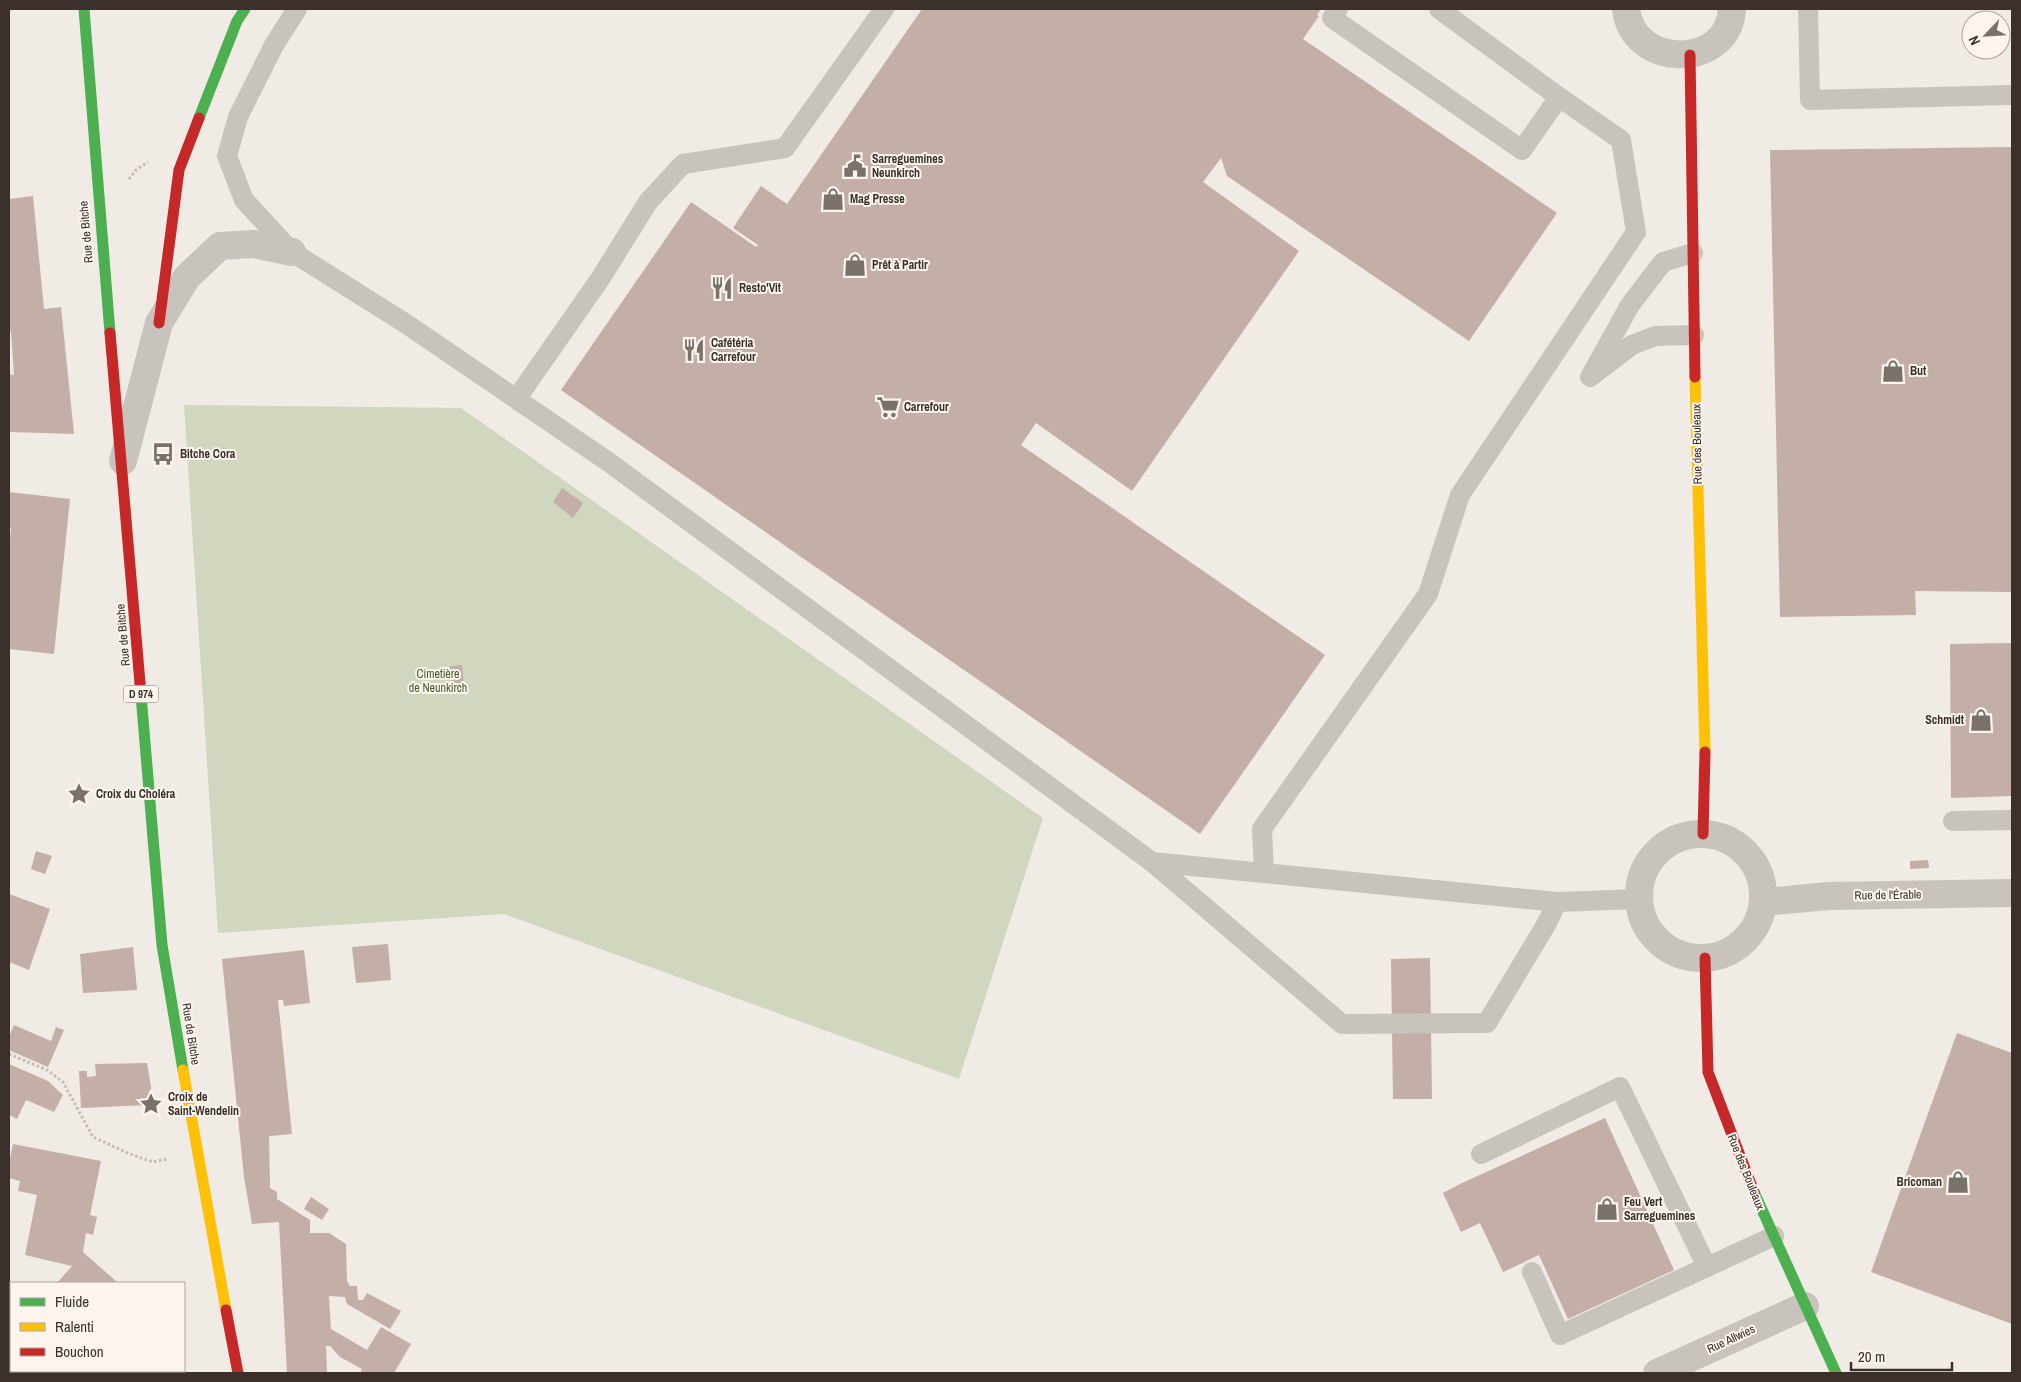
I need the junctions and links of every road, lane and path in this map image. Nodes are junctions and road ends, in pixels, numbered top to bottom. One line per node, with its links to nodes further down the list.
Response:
1 (84, 9): 18 (street, Rue de Bitche / D 974)
2 (245, 9): 15 (street)
3 (297, 9): 13 (lane)
4 (884, 9): 17 (lane)
5 (1338, 9): 12 (lane)
6 (1439, 9): 12 (lane)
7 (1626, 9): 10 (street)
8 (1732, 9): 10 (street)
9 (1808, 9): 11 (lane)
10 (1690, 54): 14 (street, Rue des Bouleaux)
11 (2012, 95)
12 (1559, 97): 23 (lane)
13 (292, 252): 15 (street); 17 (lane)
14 (1692, 253): 16 (street, Rue des Bouleaux); 16 (lane)
15 (159, 323): 18 (street)
16 (1694, 335): 21 (street, Rue des Bouleaux)
17 (517, 398): 22 (lane)
18 (122, 463): 30 (street, Rue de Bitche / D 974)
19 (2012, 820): 20 (lane)
20 (1953, 821)
21 (1703, 834): 25 (street); 27 (street)
22 (1152, 862): 23 (lane); 26 (lane)
23 (1264, 872): 26 (lane)
24 (2012, 893): 27 (street, Rue de l'Érable)
25 (1639, 899): 26 (lane); 28 (street)
26 (1557, 902)
27 (1764, 902): 28 (street)
28 (1706, 958): 32 (street, Rue des Bouleaux)
29 (9, 1054): 30 (path)
30 (197, 1154): 36 (street, Rue de Bitche / D 974)
31 (1481, 1154): 33 (lane)
32 (1774, 1236): 33 (lane); 35 (street, Rue des Bouleaux)
33 (1707, 1267): 34 (lane)
34 (1532, 1272)
35 (1805, 1306): 37 (street, Rue Allwies); 38 (street, Rue des Bouleaux)
36 (238, 1373)
37 (1657, 1373)
38 (1836, 1373)

